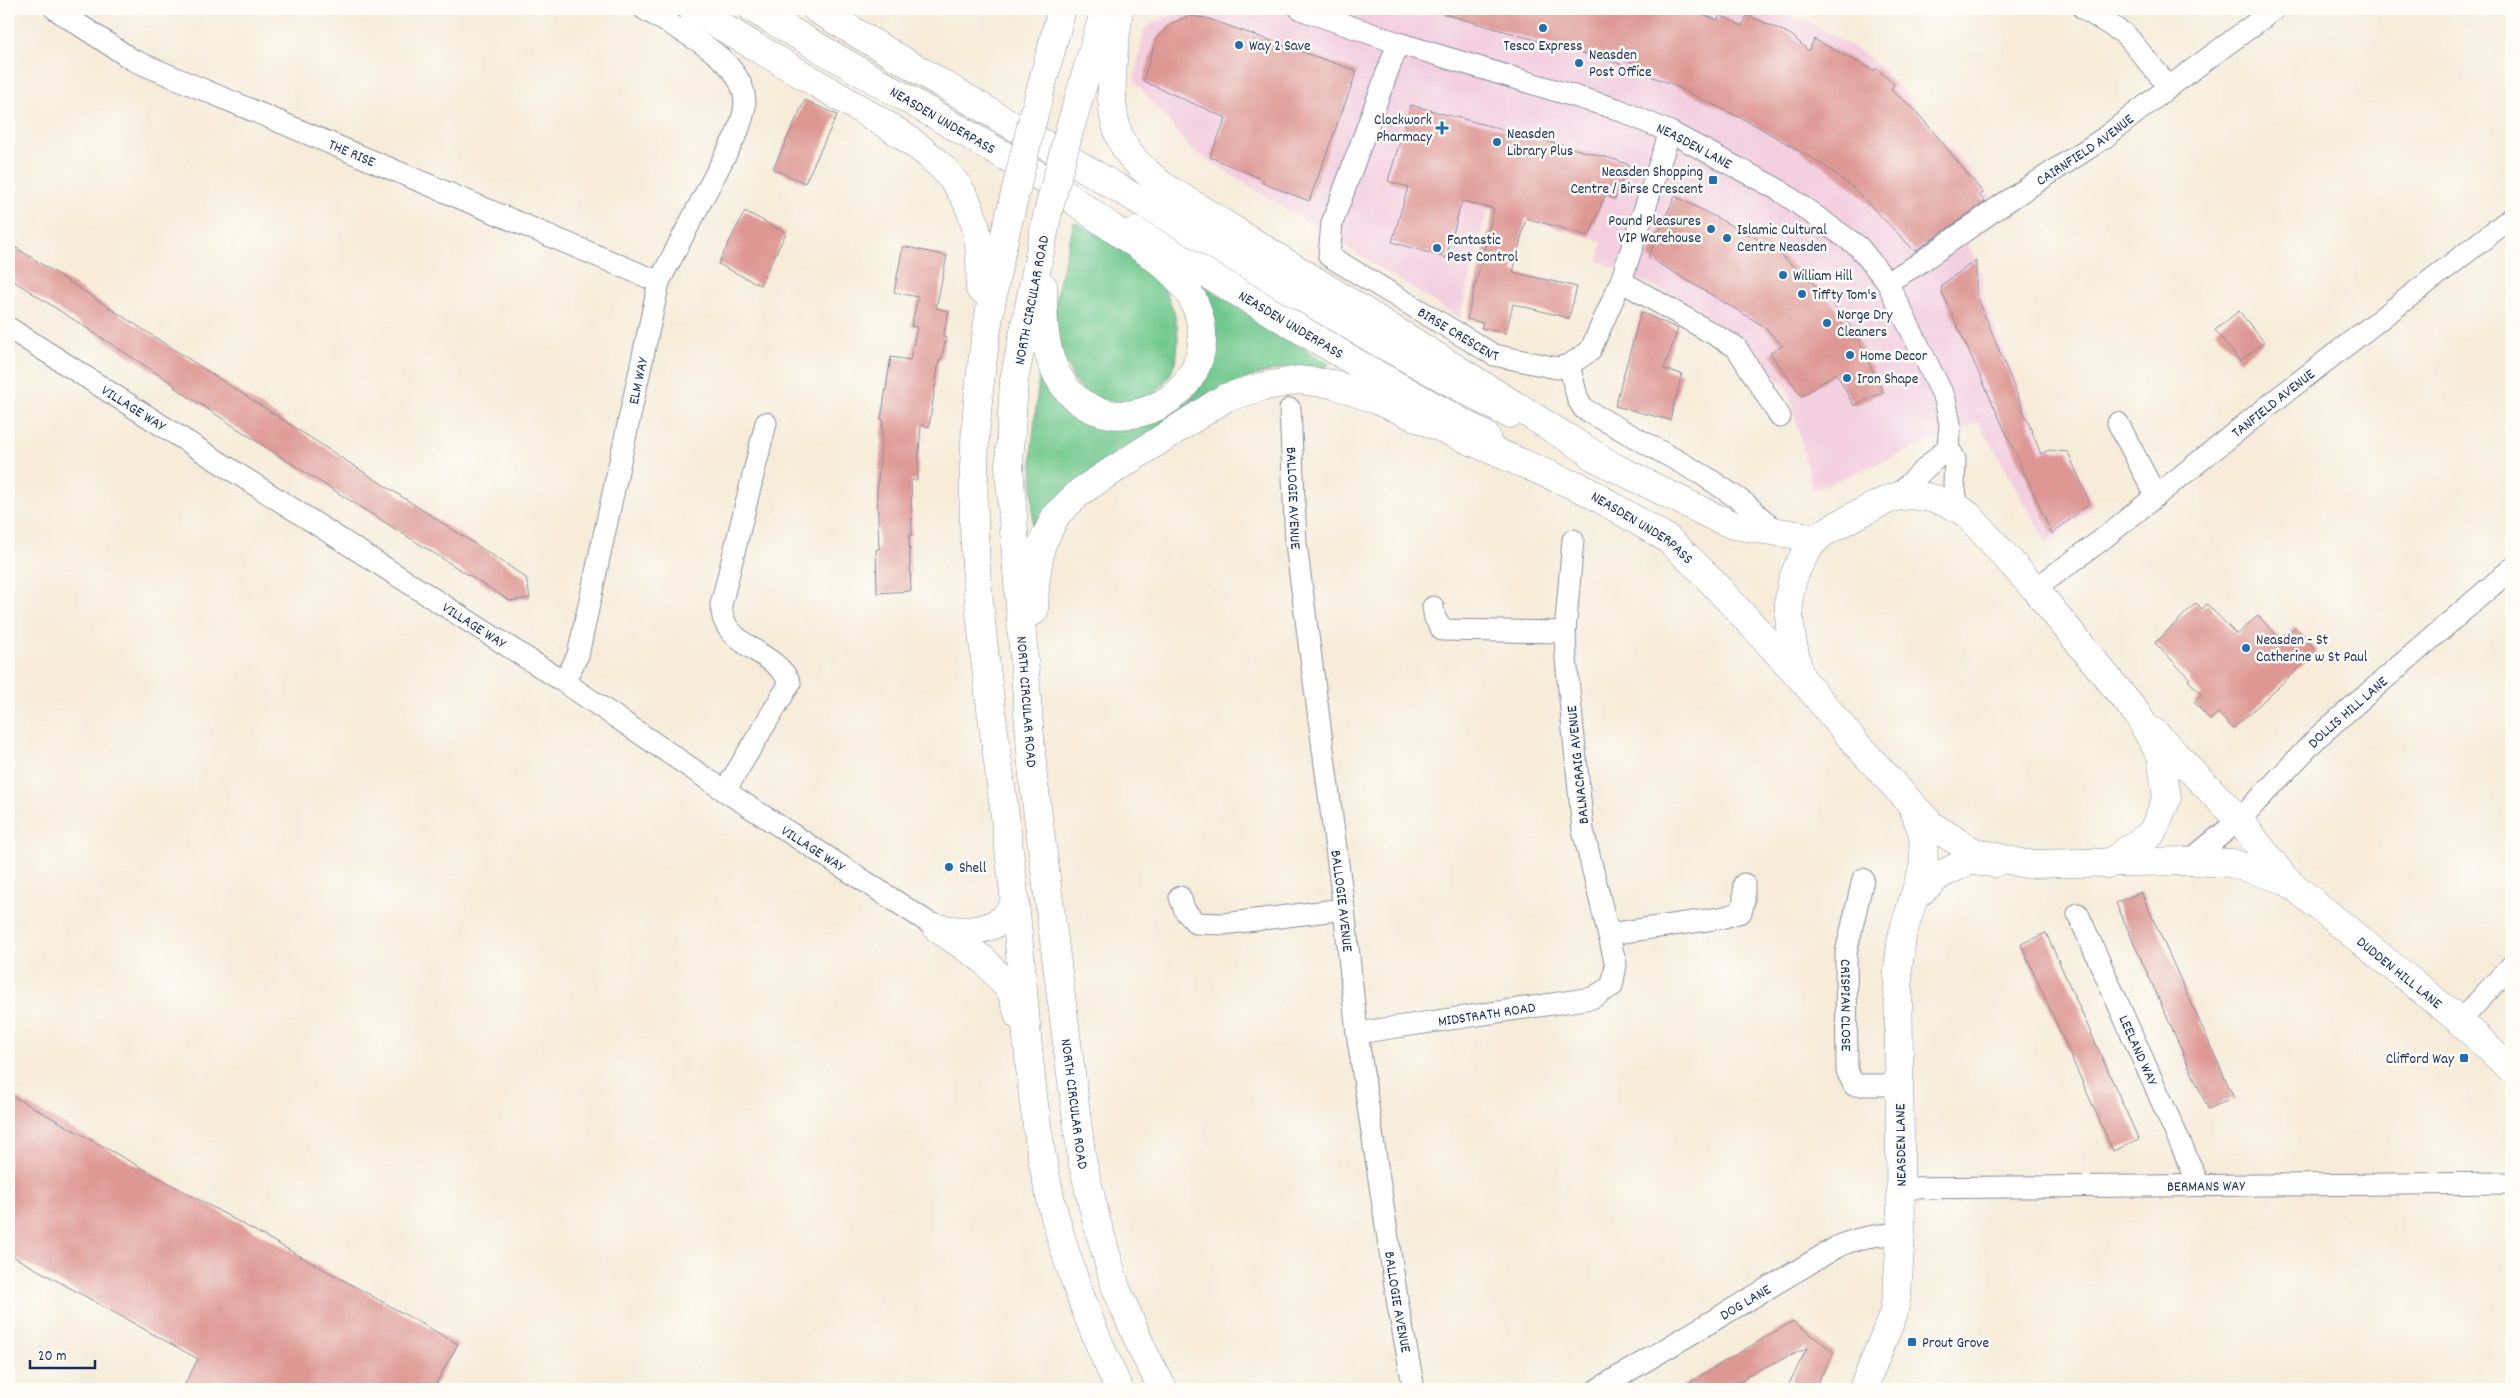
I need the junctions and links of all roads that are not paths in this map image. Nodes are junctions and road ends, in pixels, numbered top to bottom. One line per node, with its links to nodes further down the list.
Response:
1 (55, 9): 21 (street, THE RISE)
2 (644, 9): 21 (street, ELM WAY)
3 (692, 9): 29 (main road)
4 (753, 9): 17 (main road, NEASDEN UNDERPASS)
5 (816, 9): 31 (main road, NEASDEN UNDERPASS)
6 (1052, 9): 14 (main road)
7 (1062, 9): 14 (main road)
8 (1105, 9): 19 (main road, NORTH CIRCULAR ROAD, bridge)
9 (1120, 9): 31 (main road)
10 (1300, 9): 13 (street, NEASDEN LANE)
11 (2084, 9): 15 (street)
12 (2275, 9): 15 (street, CAIRNFIELD AVENUE)
13 (1398, 43): 16 (street, NEASDEN LANE); 24 (street, BIRSE CRESCENT)
14 (1044, 73): 29 (main road, bridge)
15 (2169, 87): 22 (street, CAIRNFIELD AVENUE)
16 (1670, 132): 20 (street); 22 (street, NEASDEN LANE)
17 (1038, 175): 19 (main road); 32 (main road, NEASDEN UNDERPASS)
18 (2511, 218): 33 (street, TANFIELD AVENUE)
19 (1043, 240): 46 (main road, NORTH CIRCULAR ROAD)
20 (1621, 281): 24 (street); 26 (street)
21 (658, 282): 44 (street, ELM WAY)
22 (1887, 282): 30 (street, NEASDEN LANE)
23 (9, 328): 44 (street, VILLAGE WAY)
24 (1569, 365): 36 (street)
25 (1290, 409): 59 (street, BALLOGIE AVENUE)
26 (1780, 418)
27 (2118, 422): 33 (street)
28 (766, 423): 47 (street)
29 (976, 426): 58 (main road)
30 (1948, 447): 34 (street); 35 (street, NEASDEN LANE)
31 (1614, 467): 36 (main road, NEASDEN UNDERPASS)
32 (1598, 496): 43 (main road, NEASDEN UNDERPASS); 46 (main road)
33 (2156, 496): 40 (street, TANFIELD AVENUE)
34 (1895, 497): 35 (main road); 37 (main road)
35 (1958, 508): 40 (main road)
36 (1775, 531): 37 (main road, NEASDEN UNDERPASS)
37 (1816, 538): 43 (main road)
38 (1573, 540): 42 (street, BALNACRAIG AVENUE)
39 (2511, 570): 49 (street, DOLLIS HILL LANE)
40 (2035, 588): 45 (main road)
41 (1434, 607): 42 (street)
42 (1565, 632): 62 (street, BALNACRAIG AVENUE)
43 (1801, 678): 48 (main road, NEASDEN UNDERPASS)
44 (564, 682): 47 (street, VILLAGE WAY)
45 (2138, 715): 49 (main road, DUDDEN HILL LANE); 52 (main road)
46 (1033, 776): 75 (main road, NORTH CIRCULAR ROAD)
47 (725, 791): 61 (street, VILLAGE WAY)
48 (1910, 803): 51 (main road, NEASDEN UNDERPASS); 56 (main road, NEASDEN LANE)
49 (2238, 820): 50 (street, DOLLIS HILL LANE); 54 (main road, DUDDEN HILL LANE)
50 (2189, 862): 52 (main road, DUDDEN HILL LANE); 54 (main road, DUDDEN HILL LANE)
51 (2025, 864): 52 (main road, DUDDEN HILL LANE); 56 (main road, NEASDEN LANE)
52 (2108, 864)
53 (1863, 879): 69 (street, CRISPIAN CLOSE)
54 (2286, 880): 65 (main road, DUDDEN HILL LANE)
55 (1744, 884): 62 (street)
56 (1916, 896): 69 (main road, NEASDEN LANE)
57 (1180, 897): 59 (street)
58 (1015, 903): 61 (main road); 67 (main road)
59 (1344, 909): 66 (street, BALLOGIE AVENUE)
60 (2078, 914): 71 (street, LEELAND WAY)
61 (937, 928): 67 (main road)
62 (1609, 934): 64 (street, BALNACRAIG AVENUE)
63 (2511, 966): 65 (street)
64 (1612, 986): 66 (street, MIDSTRATH ROAD)
65 (2460, 1021): 68 (main road, DUDDEN HILL LANE)
66 (1357, 1033): 76 (street, BALLOGIE AVENUE)
67 (1027, 1038): 74 (main road)
68 (2511, 1069)
69 (1899, 1084): 72 (main road, NEASDEN LANE)
70 (2511, 1183): 71 (street, BERMANS WAY)
71 (2199, 1185): 72 (street, BERMANS WAY)
72 (1900, 1188): 73 (main road, NEASDEN LANE)
73 (1901, 1233): 77 (street, DOG LANE); 78 (main road, NEASDEN LANE)
74 (1119, 1389)
75 (1163, 1389)
76 (1414, 1389)
77 (1598, 1389)
78 (1863, 1389)

